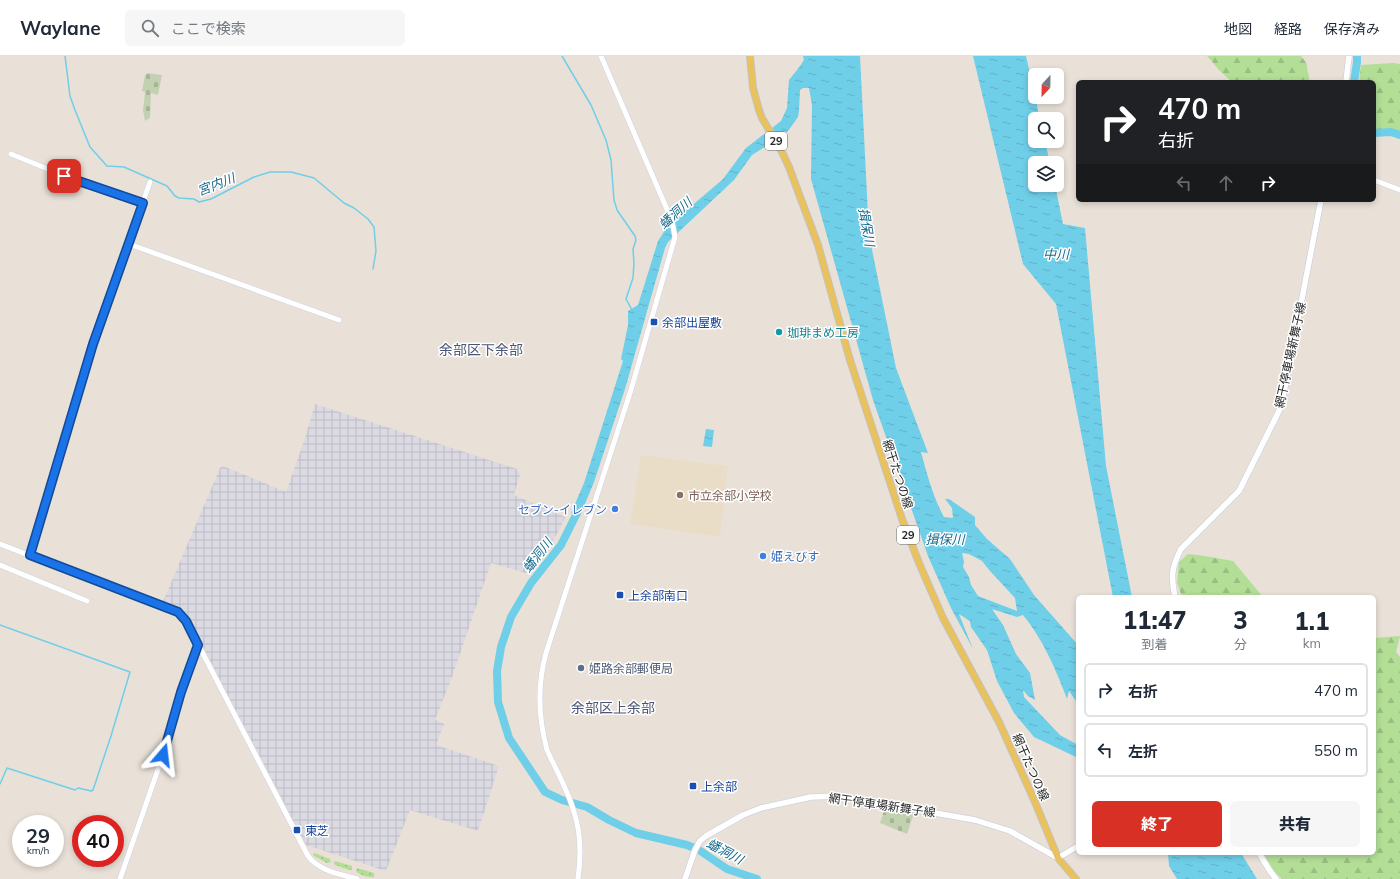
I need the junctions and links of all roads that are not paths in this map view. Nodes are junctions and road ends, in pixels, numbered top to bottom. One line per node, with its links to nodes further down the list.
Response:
1 (601, 56): 24 (street)
2 (750, 56): 21 (main road, 網干たつの線 / 29)
3 (1349, 56): 4 (main road)
4 (1346, 80)
5 (11, 154): 10 (street)
6 (1376, 181): 8 (street)
7 (150, 182): 10 (street)
8 (1400, 190)
9 (1321, 202): 16 (main road, 網干停車場新舞子線)
10 (143, 203): 11 (street)
11 (128, 244): 12 (street); 14 (street)
12 (339, 320)
13 (0, 544): 14 (street)
14 (30, 555): 18 (street)
15 (0, 565): 17 (street)
16 (1175, 595)
17 (86, 601)
18 (198, 645): 22 (street); 23 (street)
19 (1076, 847): 21 (main road)
20 (1260, 855): 27 (main road)
21 (1060, 857): 25 (main road, 網干停車場新舞子線); 26 (main road, 網干たつの線 / 29)
22 (120, 879)
23 (357, 879)
24 (578, 879)
25 (685, 879)
26 (1076, 879)
27 (1276, 879)

